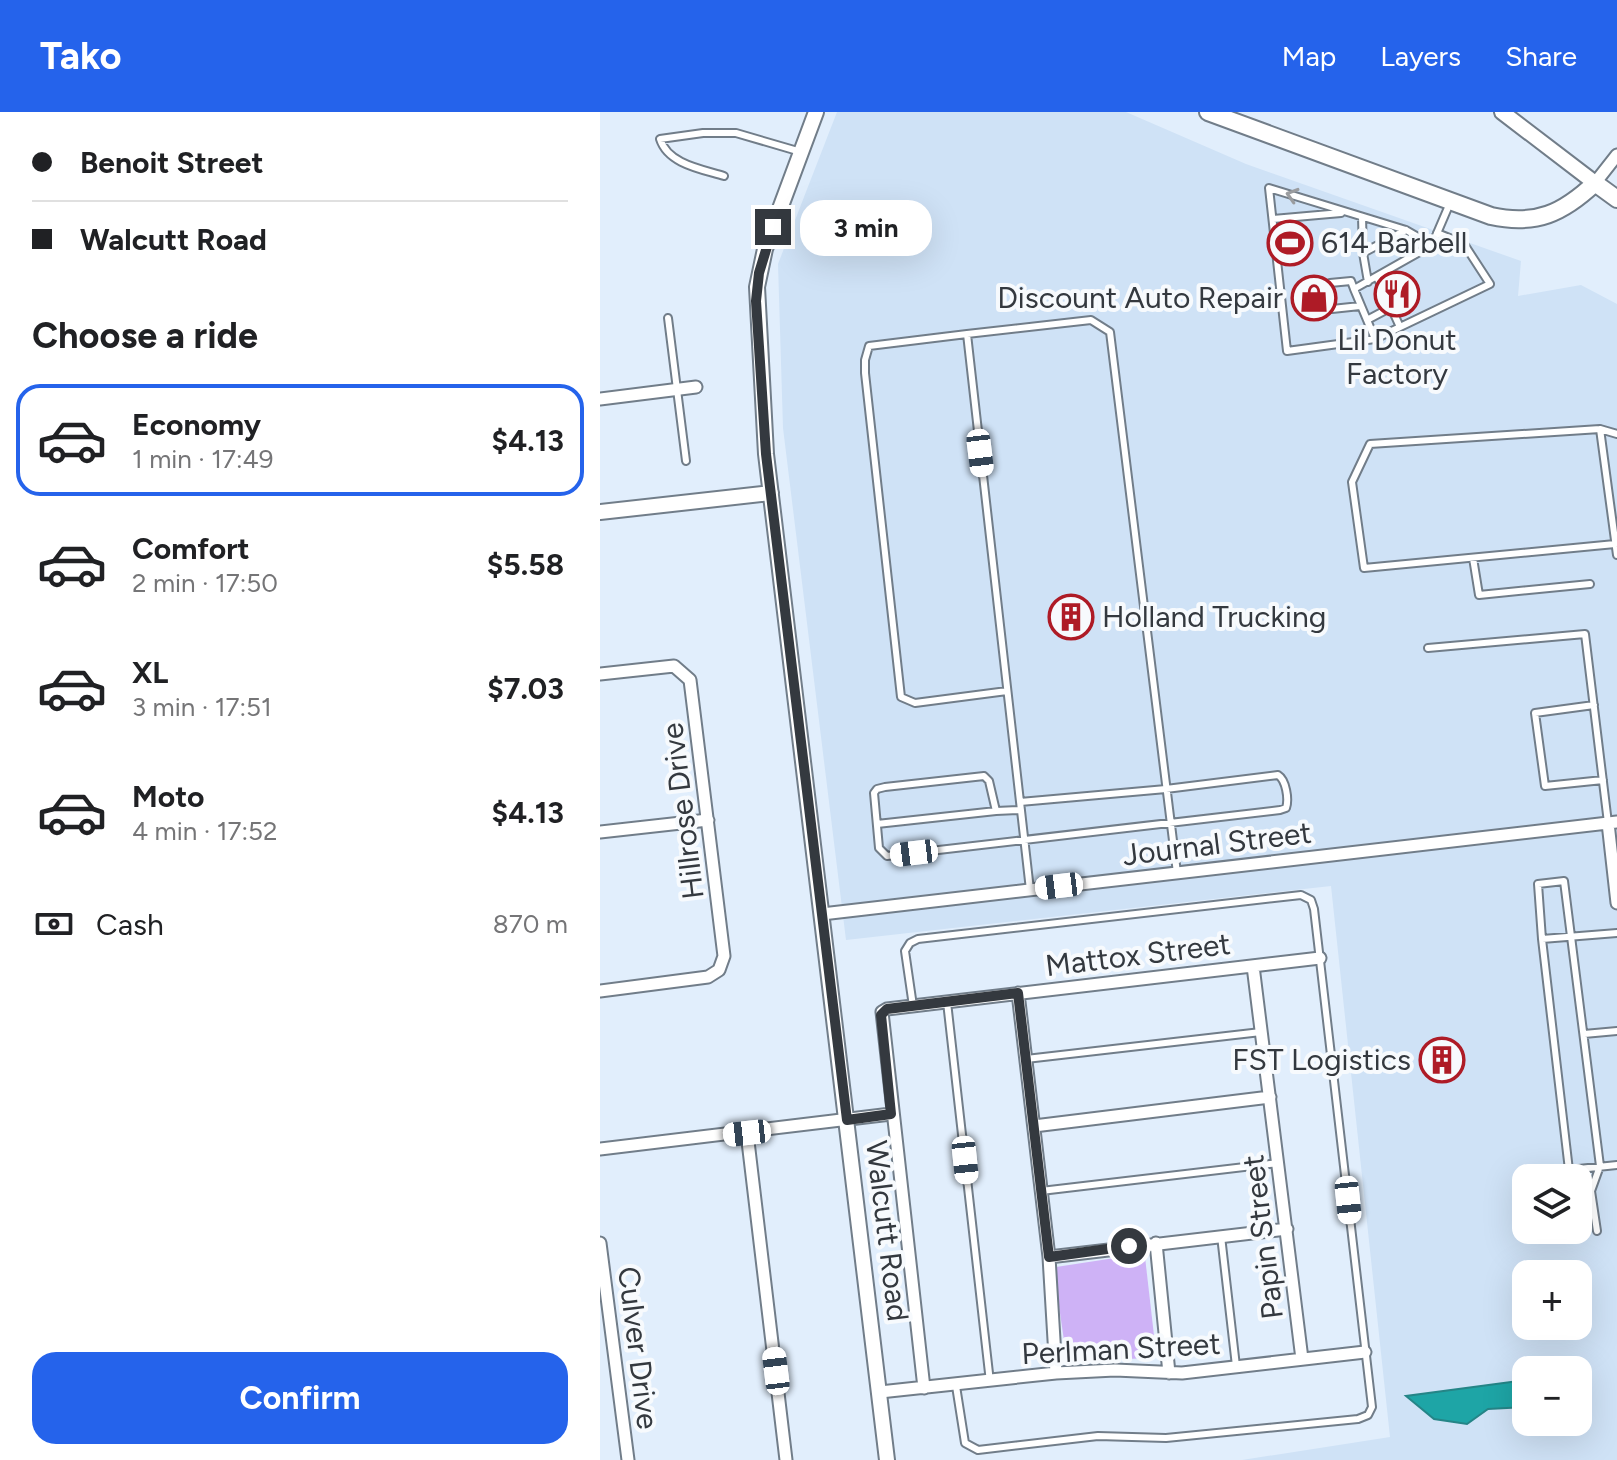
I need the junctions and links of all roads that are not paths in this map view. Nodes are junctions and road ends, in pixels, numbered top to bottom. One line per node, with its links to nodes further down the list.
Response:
1 (816, 112): 4 (street, Walcutt Road)
2 (1208, 112): 9 (main road)
3 (1502, 112): 7 (street)
4 (801, 152): 6 (lane); 37 (street, Walcutt Road)
5 (1617, 155): 7 (street)
6 (724, 176)
7 (1595, 183): 8 (main road); 9 (main road)
8 (1617, 199)
9 (1450, 203): 14 (lane)
10 (1345, 212): 11 (lane); 12 (lane); 12 (lane, one-way to 12)
11 (1362, 217): 13 (lane); 16 (lane)
12 (1273, 219): 30 (lane)
13 (1406, 230): 15 (lane); 16 (lane)
14 (1437, 233): 15 (lane); 28 (lane)
15 (1432, 245): 18 (lane)
16 (1363, 253): 20 (lane)
17 (1398, 256): 18 (lane)
18 (1403, 263): 19 (lane)
19 (1377, 277): 20 (lane); 28 (lane)
20 (1368, 282): 22 (lane)
21 (1330, 283): 22 (lane)
22 (1354, 289): 23 (lane)
23 (1360, 306): 24 (lane); 27 (lane)
24 (1332, 309)
25 (1384, 311): 27 (lane)
26 (668, 318): 32 (lane)
27 (1367, 320): 30 (lane)
28 (1400, 327): 30 (lane)
29 (967, 334): 46 (lane); 46 (lane); 49 (lane)
30 (1375, 339)
31 (696, 387): 32 (street)
32 (675, 390): 33 (street); 36 (lane)
33 (600, 399)
34 (1600, 429): 35 (lane); 38 (lane); 42 (lane)
35 (1617, 434)
36 (686, 461)
37 (771, 493): 39 (street); 61 (street, Walcutt Road)
38 (1614, 505): 40 (lane)
39 (600, 512)
40 (1615, 544): 41 (lane); 42 (lane)
41 (1617, 555)
42 (1473, 558): 43 (lane)
43 (1590, 584)
44 (1428, 648): 47 (lane)
45 (600, 674): 52 (street, Hillrose Drive)
46 (1007, 691): 50 (lane)
47 (1594, 705): 48 (lane); 48 (lane)
48 (1603, 780): 53 (lane)
49 (1166, 789): 50 (lane); 55 (lane); 55 (lane)
50 (1020, 806): 51 (lane); 57 (lane)
51 (996, 811): 54 (lane); 54 (lane)
52 (708, 820): 56 (street); 67 (street, Hillrose Drive)
53 (1612, 823): 58 (street, Journal Street); 60 (street)
54 (877, 824): 57 (lane)
55 (1170, 824): 57 (lane); 58 (lane)
56 (600, 832)
57 (1024, 840): 59 (lane)
58 (1177, 873): 59 (street, Journal Street)
59 (1030, 890): 61 (street, Journal Street)
60 (1617, 903)
61 (822, 914): 77 (street, Walcutt Road)
62 (1617, 933): 63 (lane)
63 (1570, 936): 64 (lane); 64 (lane); 73 (lane)
64 (1542, 939): 83 (lane)
65 (1320, 958): 66 (street, Mattox Street); 70 (lane); 91 (lane)
66 (1253, 966): 68 (street, Mattox Street); 72 (street, Papin Street)
67 (600, 991)
68 (1018, 993): 69 (street, Mattox Street); 74 (street)
69 (947, 1002): 70 (street, Mattox Street); 96 (lane)
70 (913, 1006): 76 (street, Mattox Street)
71 (1617, 1031): 73 (lane)
72 (1261, 1032): 74 (lane); 75 (street, Papin Street)
73 (1584, 1034): 83 (lane)
74 (1026, 1059): 78 (street)
75 (1270, 1097): 78 (street); 81 (street, Papin Street)
76 (891, 1114): 77 (street); 98 (street)
77 (847, 1120): 79 (street); 99 (street, Walcutt Road)
78 (1034, 1126): 84 (street)
79 (747, 1133): 80 (street); 101 (street)
80 (600, 1149)
81 (1279, 1163): 84 (lane); 85 (street, Papin Street)
82 (1617, 1165): 83 (lane)
83 (1600, 1166): 86 (lane)
84 (1041, 1191): 90 (street)
85 (1287, 1229): 87 (street); 92 (street, Papin Street)
86 (1597, 1231)
87 (1221, 1236): 89 (street); 93 (lane)
88 (600, 1243): 100 (street, Culver Drive)
89 (1156, 1243): 90 (street); 95 (street)
90 (1049, 1257): 94 (street)
91 (1365, 1352): 92 (street, Perlman Street); 97 (lane)
92 (1302, 1359): 93 (street, Perlman Street)
93 (1236, 1366): 95 (street, Perlman Street)
94 (1056, 1373): 95 (street, Perlman Street); 96 (street, Perlman Street)
95 (1169, 1373)
96 (990, 1382): 97 (street, Perlman Street)
97 (956, 1386): 98 (street, Perlman Street)
98 (924, 1388): 99 (street, Perlman Street)
99 (880, 1392): 102 (street, Walcutt Road)
100 (628, 1460)
101 (786, 1460)
102 (887, 1460)

